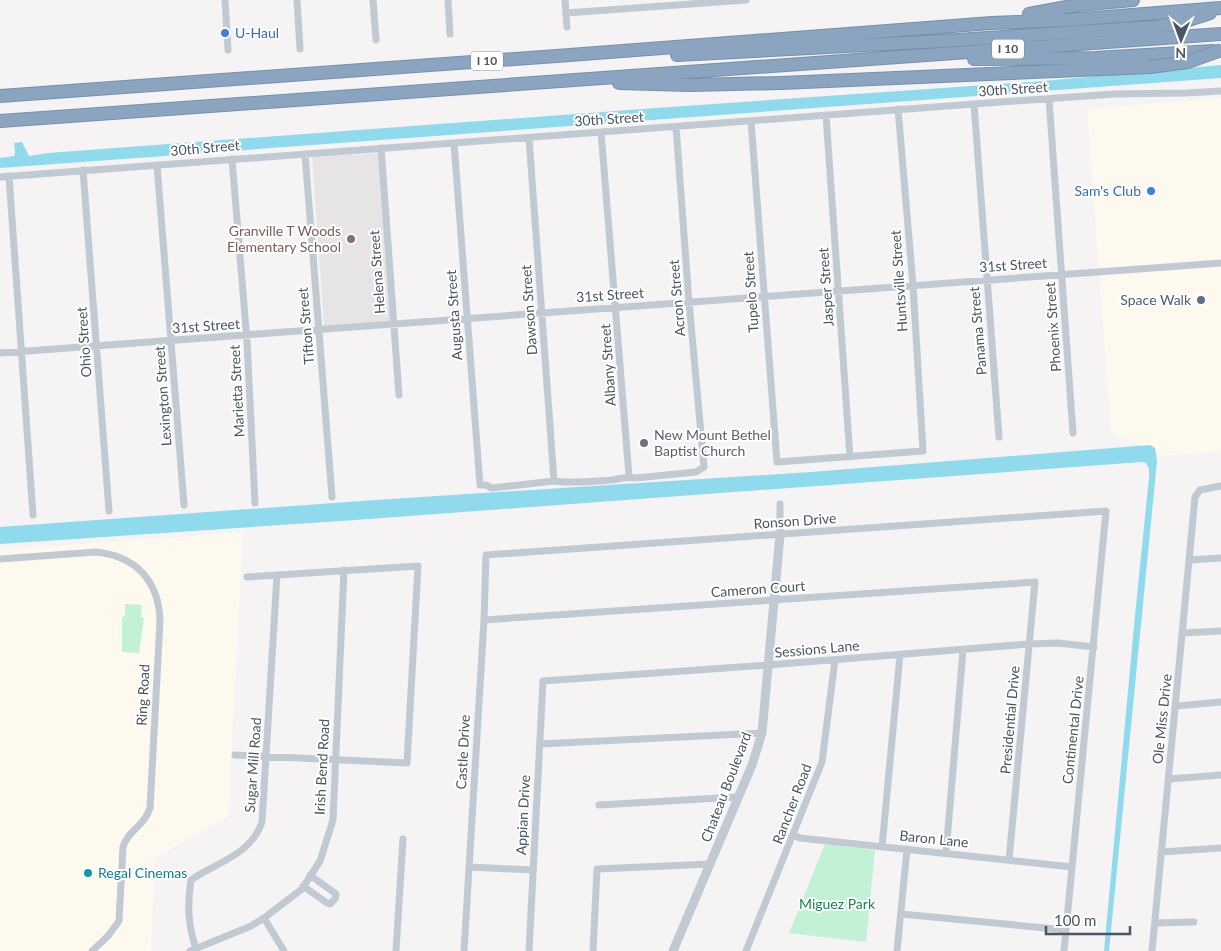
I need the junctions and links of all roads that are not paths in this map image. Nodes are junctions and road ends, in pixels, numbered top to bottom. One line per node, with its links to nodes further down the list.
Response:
1 (224, 0): 16 (street)
2 (297, 0): 15 (street)
3 (373, 0): 14 (street)
4 (448, 0): 12 (street)
5 (565, 0): 9 (street)
6 (746, 0): 9 (street)
7 (1133, 0): 10 (highway)
8 (1221, 8): 10 (highway, I 10); 18 (highway)
9 (566, 13): 11 (street)
10 (992, 23): 18 (highway, I 10)
11 (567, 27)
12 (450, 34)
13 (1221, 34): 19 (highway, I 10)
14 (376, 40)
15 (300, 49)
16 (228, 50)
17 (1221, 51): 19 (highway); 20 (highway, bridge)
18 (570, 55): 22 (highway, I 10)
19 (916, 56): 20 (highway, I 10)
20 (557, 80): 27 (highway, I 10)
21 (1221, 91): 23 (street, 30th Street)
22 (0, 96)
23 (1049, 99): 24 (street, 30th Street); 41 (street, Phoenix Street)
24 (974, 104): 25 (street, 30th Street); 42 (street, Panama Street)
25 (898, 110): 26 (street, 30th Street); 43 (street, Huntsville Street)
26 (826, 115): 28 (street, 30th Street); 44 (street, Jasper Street)
27 (0, 121)
28 (751, 121): 29 (street, 30th Street); 45 (street, Tupelo Street)
29 (676, 127): 30 (street, 30th Street); 46 (street, Acron Street)
30 (601, 132): 31 (street, 30th Street); 47 (street, Albany Street)
31 (529, 138): 32 (street, 30th Street); 48 (street, Dawson Street)
32 (454, 143): 33 (street, 30th Street); 49 (street, Augusta Street)
33 (381, 148): 34 (street, 30th Street); 50 (street, Helena Street)
34 (305, 154): 35 (street, 30th Street); 51 (street, Tifton Street)
35 (232, 159): 36 (street, 30th Street); 52 (street, Marietta Street)
36 (157, 165): 37 (street, 30th Street); 53 (street, Lexington Street)
37 (84, 170): 38 (street, 30th Street); 54 (street, Ohio Street)
38 (9, 176): 39 (street, 30th Street); 55 (street)
39 (0, 177)
40 (1221, 263): 41 (street, 31st Street)
41 (1061, 274): 42 (street, 31st Street); 58 (street, Phoenix Street)
42 (986, 279): 43 (street, 31st Street); 59 (street, Panama Street)
43 (913, 285): 44 (street, 31st Street); 60 (street, Huntsville Street)
44 (838, 290): 45 (street, 31st Street); 60 (street, Jasper Street)
45 (764, 296): 46 (street, 31st Street); 60 (street, Tupelo Street)
46 (689, 302): 47 (street, 31st Street); 61 (street, Acron Street)
47 (616, 308): 48 (street, 31st Street); 61 (street, Albany Street)
48 (542, 313): 49 (street, 31st Street); 62 (street, Dawson Street)
49 (467, 319): 50 (street, 31st Street); 62 (street, Augusta Street)
50 (393, 324): 51 (street, 31st Street); 57 (street, Helena Street)
51 (319, 330): 52 (street, 31st Street); 64 (street, Tifton Street)
52 (246, 335): 53 (street, 31st Street); 65 (street, Marietta Street)
53 (171, 341): 54 (street, 31st Street); 67 (street, Lexington Street)
54 (96, 346): 55 (street, 31st Street); 68 (street, Ohio Street)
55 (22, 352): 56 (street, 31st Street); 70 (street)
56 (0, 353)
57 (399, 395)
58 (1073, 433)
59 (999, 437)
60 (850, 457)
61 (628, 476): 62 (street)
62 (554, 481)
63 (1221, 486): 75 (street, Ole Miss Drive)
64 (332, 497)
65 (255, 503)
66 (780, 504): 71 (street, Chateau Boulevard)
67 (184, 505)
68 (109, 511)
69 (1106, 511): 71 (street, Ronson Drive); 85 (street, Continental Drive)
70 (34, 515)
71 (780, 535): 72 (street, Ronson Drive); 80 (street, Chateau Boulevard)
72 (486, 555): 81 (street, Castle Drive)
73 (1221, 558): 75 (street)
74 (0, 560): 122 (street, Ring Road)
75 (1189, 560): 83 (street, Ole Miss Drive)
76 (344, 570): 77 (street); 97 (street, Irish Bend Road); 97 (street)
77 (277, 574): 78 (street); 96 (street, Sugar Mill Road)
78 (247, 577)
79 (1035, 582): 80 (street, Cameron Court); 84 (street, Presidential Drive)
80 (774, 600): 81 (street, Cameron Court); 89 (street, Chateau Boulevard)
81 (484, 620): 111 (street, Castle Drive)
82 (1221, 630): 83 (street)
83 (1183, 633): 92 (street, Ole Miss Drive)
84 (1029, 644): 85 (street, Sessions Lane); 86 (street, Sessions Lane); 109 (street, Presidential Drive)
85 (1094, 647): 112 (street, Continental Drive)
86 (963, 650): 87 (street, Sessions Lane); 108 (street)
87 (900, 655): 88 (street, Sessions Lane); 104 (street)
88 (835, 660): 89 (street, Sessions Lane); 102 (street, Rancher Road)
89 (768, 665): 90 (street, Sessions Lane); 93 (street, Chateau Boulevard)
90 (543, 681): 94 (street, Appian Drive)
91 (1221, 702): 92 (street)
92 (1176, 706): 99 (street, Ole Miss Drive)
93 (762, 733): 94 (street); 100 (street, Chateau Boulevard)
94 (540, 744): 113 (street, Appian Drive)
95 (236, 755): 96 (street)
96 (266, 757): 97 (street); 121 (street, Sugar Mill Road)
97 (336, 760): 114 (street, Irish Bend Road)
98 (1221, 775): 99 (street)
99 (1169, 779): 107 (street, Ole Miss Drive)
100 (737, 797): 101 (street); 110 (street, Chateau Boulevard)
101 (599, 806)
102 (794, 836): 104 (street, Baron Lane); 129 (street, Rancher Road)
103 (403, 839): 124 (street)
104 (882, 847): 106 (street, Baron Lane)
105 (1221, 848): 107 (street)
106 (907, 849): 108 (street, Baron Lane); 116 (street)
107 (1161, 852): 119 (street, Ole Miss Drive)
108 (946, 853): 109 (street, Baron Lane)
109 (1009, 860): 112 (street, Baron Lane)
110 (711, 864): 127 (street); 128 (street, Chateau Boulevard)
111 (469, 867): 113 (street); 125 (street, Castle Drive)
112 (1072, 868): 120 (street, Continental Drive)
113 (532, 870): 126 (street, Appian Drive)
114 (310, 875): 115 (street, Irish Bend Road); 115 (street)
115 (304, 886): 117 (street, Irish Bend Road)
116 (900, 914): 120 (street); 130 (street)
117 (264, 918): 121 (street, Irish Bend Road); 123 (street)
118 (1194, 922): 119 (street)
119 (1155, 924): 132 (street, Ole Miss Drive)
120 (1066, 930): 131 (street, Continental Drive)
121 (193, 950)
122 (92, 951)
123 (284, 951)
124 (396, 951)
125 (464, 951)
126 (529, 951)
127 (593, 951)
128 (673, 951)
129 (746, 951)
130 (897, 951)
131 (1064, 951)
132 (1152, 951)

